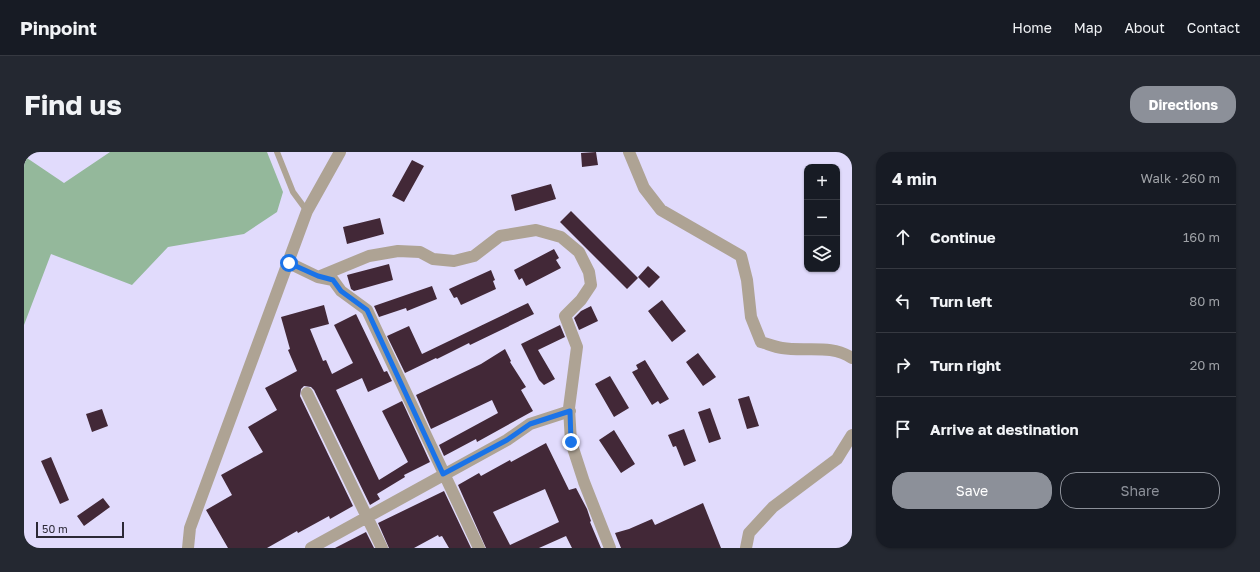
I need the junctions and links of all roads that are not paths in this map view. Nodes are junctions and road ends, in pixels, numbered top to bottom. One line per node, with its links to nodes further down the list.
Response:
1 (277, 152): 4 (lane)
2 (340, 152): 4 (street)
3 (629, 152): 7 (street)
4 (307, 211): 5 (street)
5 (289, 263): 6 (street); 13 (street)
6 (318, 276): 9 (street); 11 (street)
7 (852, 358)
8 (307, 393): 12 (street)
9 (570, 411): 11 (street); 17 (street)
10 (852, 435): 18 (street)
11 (443, 474): 12 (street); 16 (street)
12 (368, 518): 14 (street); 15 (street)
13 (188, 548)
14 (311, 548)
15 (382, 548)
16 (480, 548)
17 (610, 548)
18 (746, 548)

